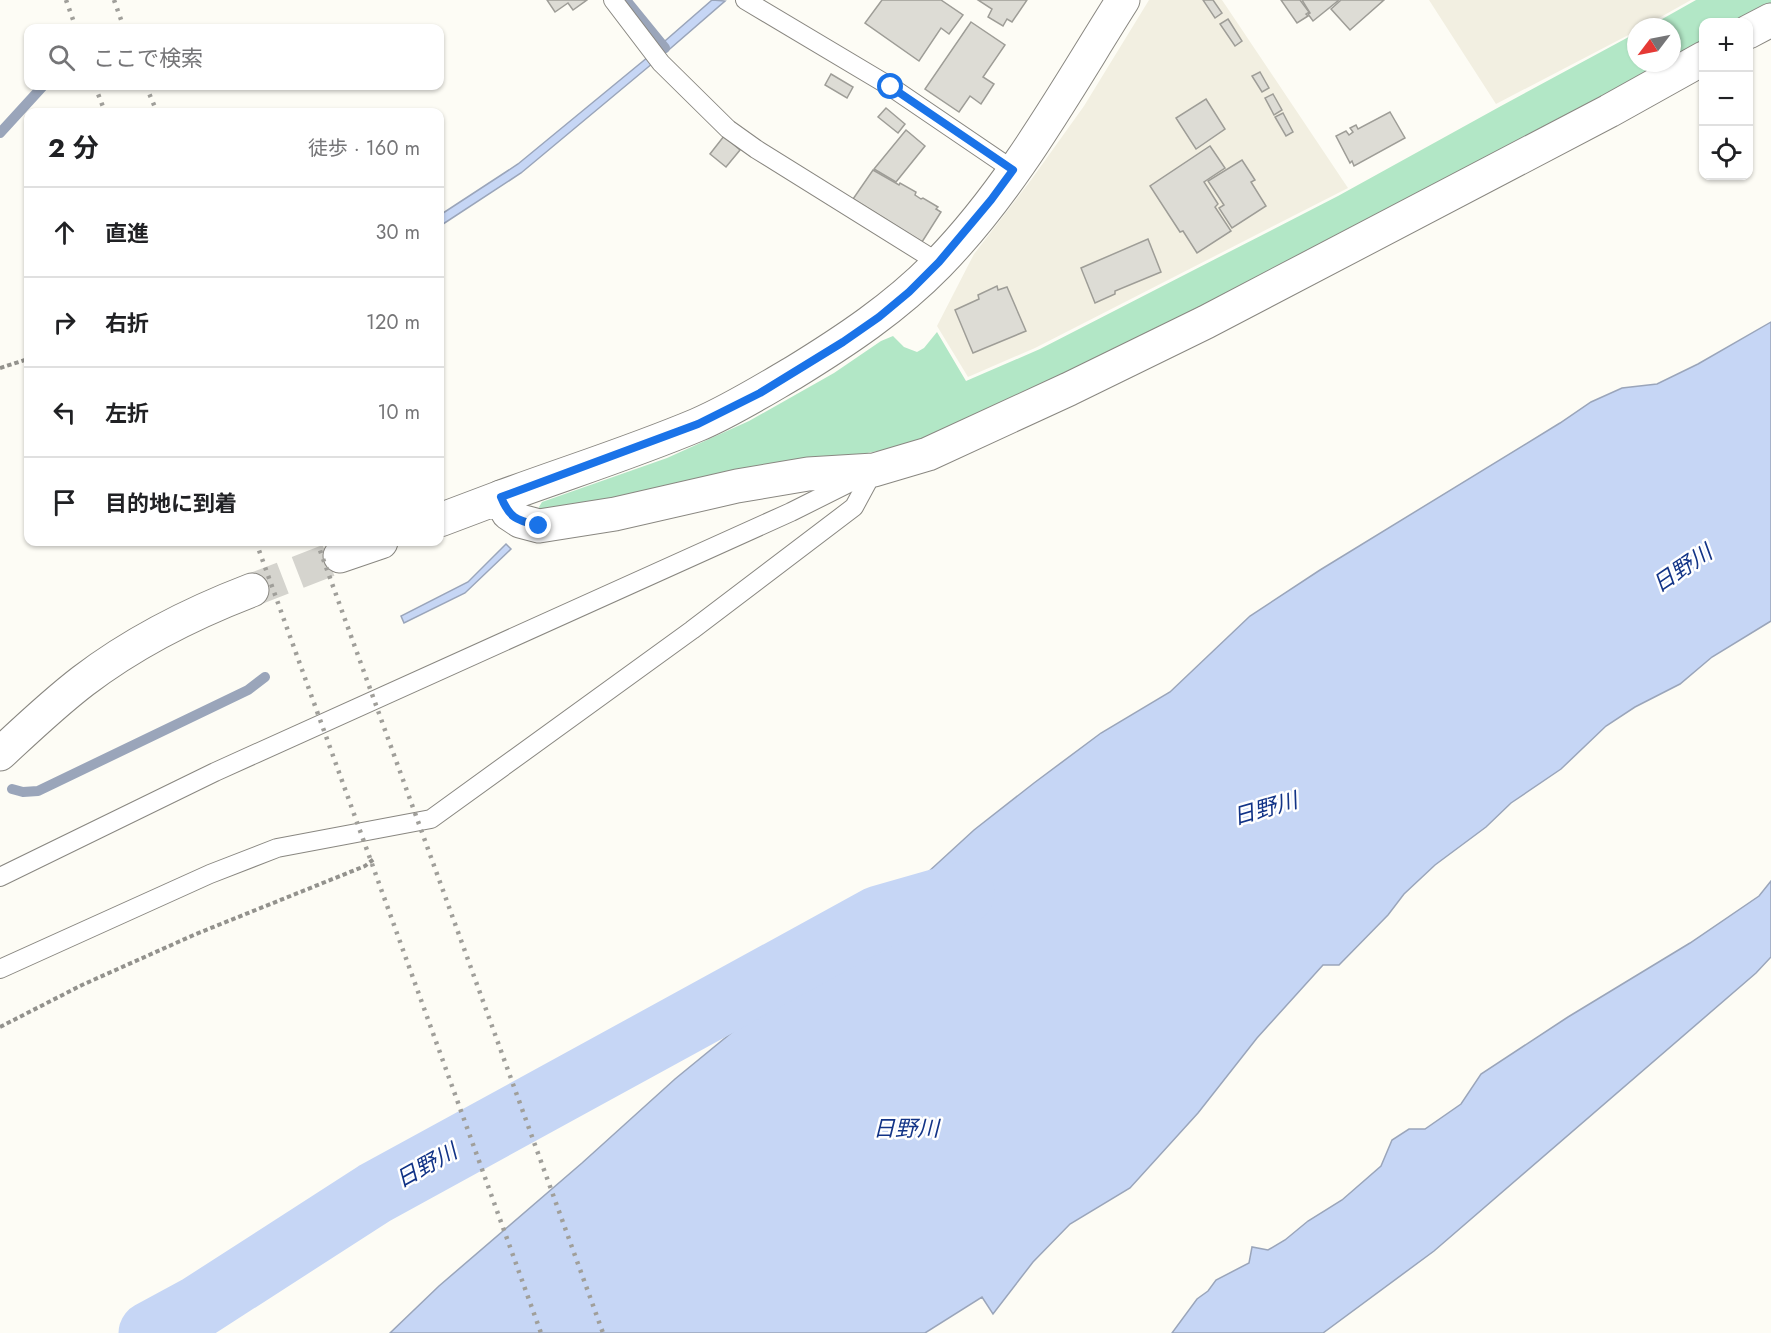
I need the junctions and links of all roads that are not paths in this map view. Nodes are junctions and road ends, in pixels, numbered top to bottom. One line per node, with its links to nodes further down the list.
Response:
1 (613, 0): 8 (lane)
2 (745, 0): 7 (lane)
3 (1123, 0): 7 (street)
4 (1771, 20): 5 (street)
5 (1753, 30)
6 (1699, 61): 9 (street)
7 (1013, 170): 8 (street)
8 (939, 262): 10 (street)
9 (874, 470): 10 (street); 16 (lane); 17 (lane)
10 (501, 497): 11 (street)
11 (444, 518)
12 (369, 546): 13 (street)
13 (340, 556)
14 (252, 590): 15 (street)
15 (0, 754)
16 (0, 877)
17 (0, 969)

